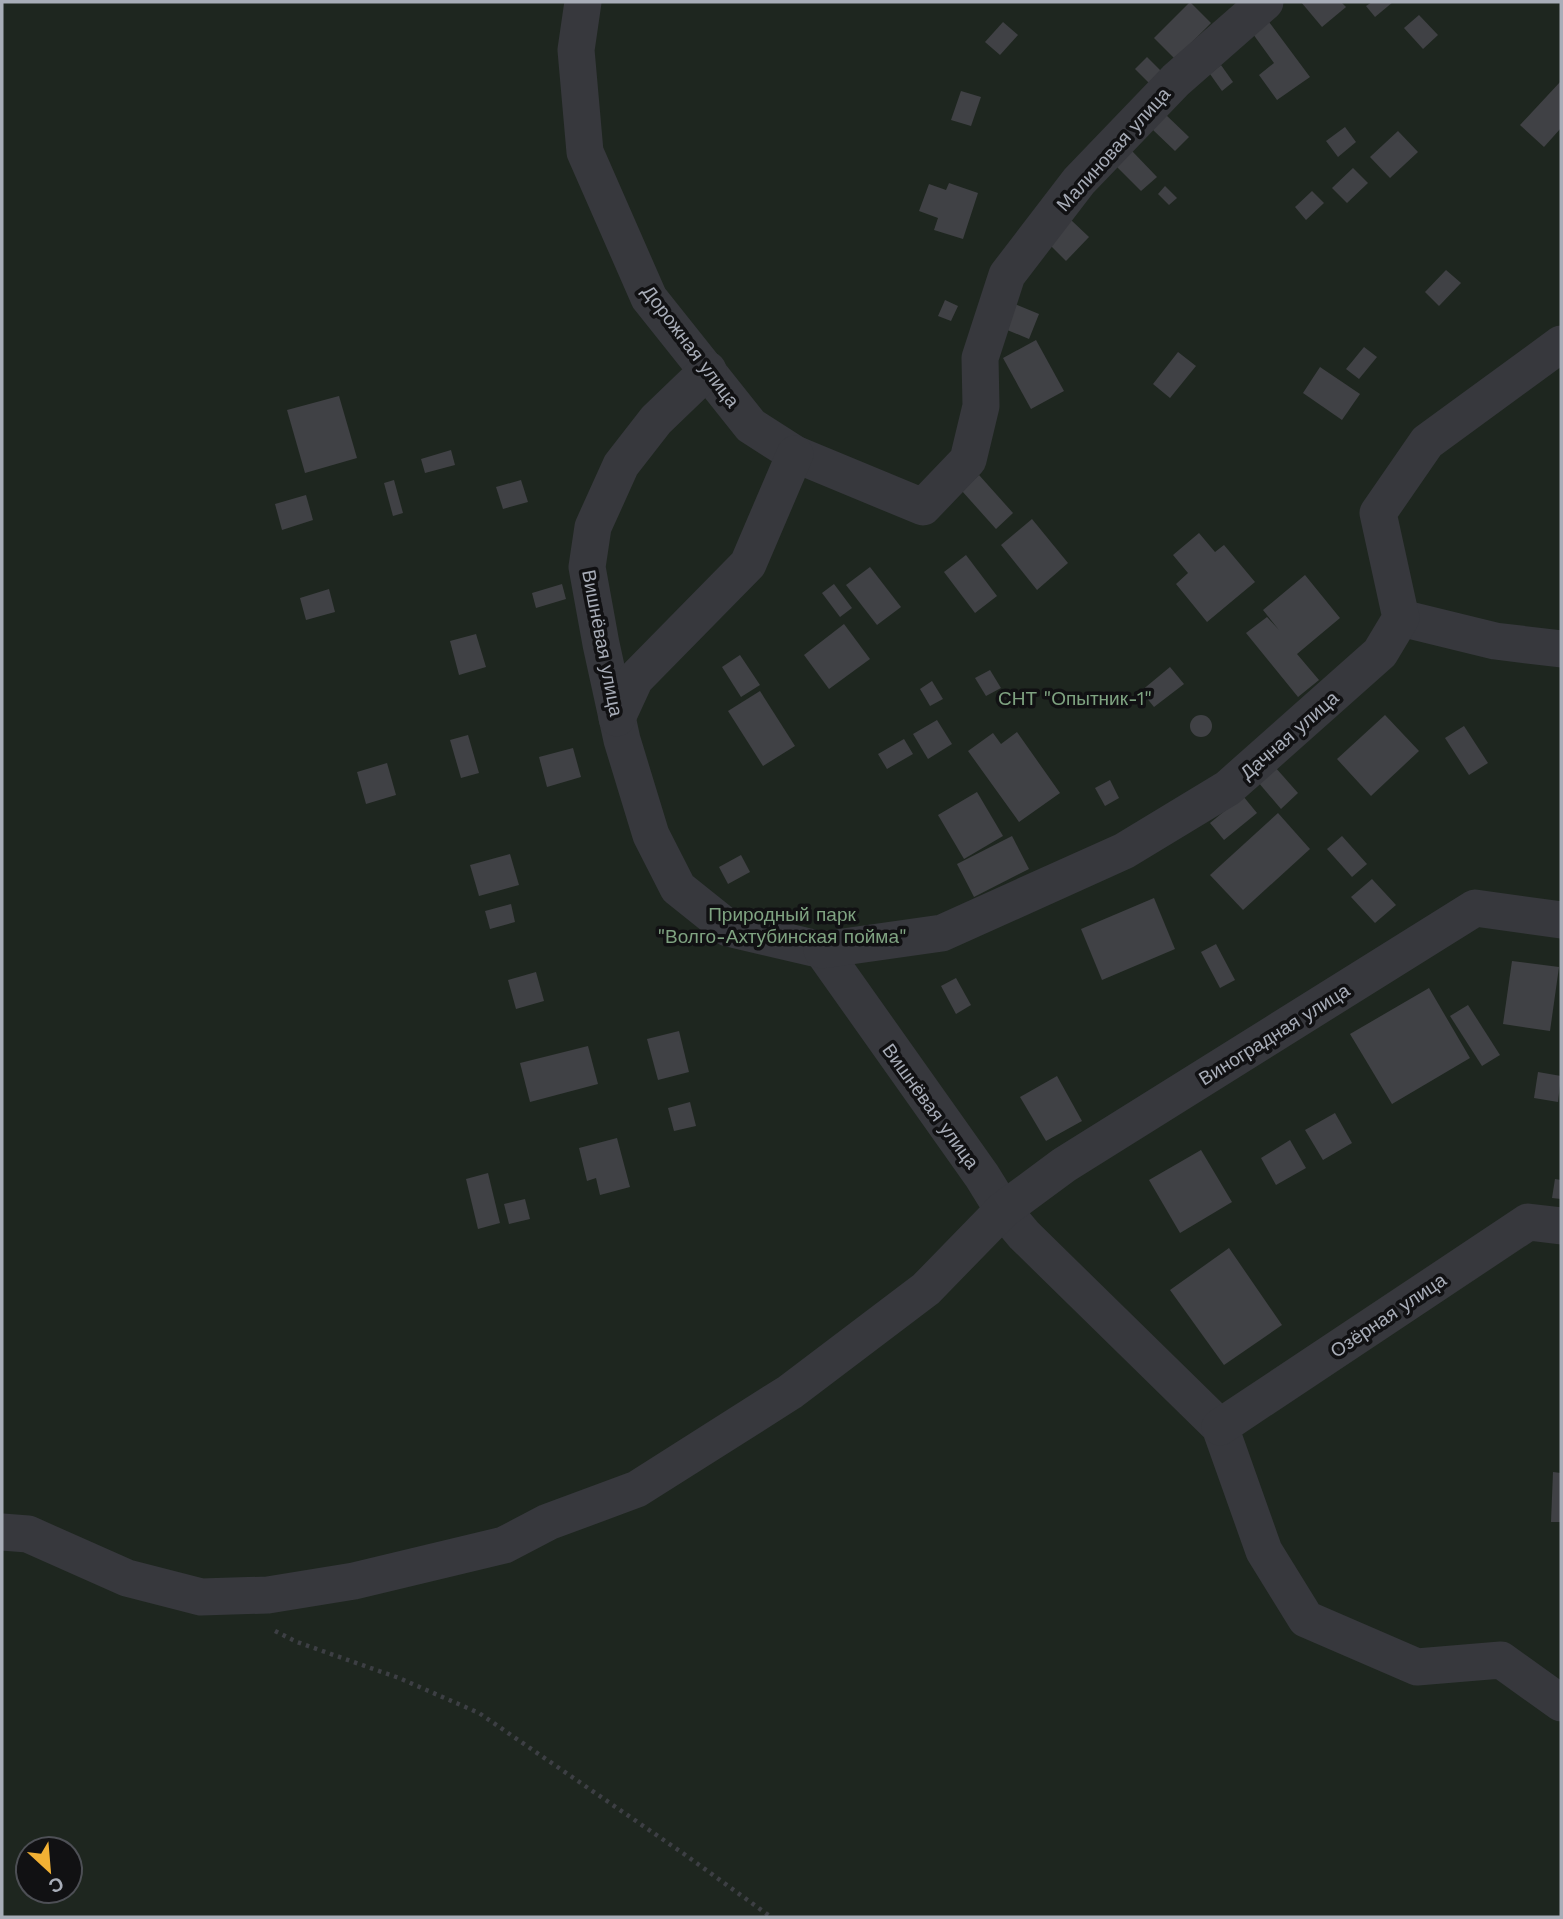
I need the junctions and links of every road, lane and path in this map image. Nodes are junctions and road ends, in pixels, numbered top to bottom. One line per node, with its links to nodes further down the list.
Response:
1 (583, 2): 4 (street, Дорожная улица)
2 (1265, 2): 6 (street, Малиновая улица)
3 (1561, 344): 7 (street)
4 (708, 370): 5 (street, Дорожная улица); 9 (street, Вишнёвая улица)
5 (795, 454): 6 (street, Дорожная улица); 9 (street)
6 (923, 507)
7 (1401, 618): 8 (street); 11 (street, Дачная улица)
8 (1561, 649)
9 (617, 718): 11 (street, Вишнёвая улица)
10 (1561, 920): 12 (street, Виноградная улица)
11 (821, 950): 12 (street, Вишнёвая улица)
12 (1003, 1210): 14 (street, Вишнёвая улица); 15 (street, Виноградная улица)
13 (1561, 1226): 14 (street, Озёрная улица)
14 (1220, 1427): 17 (street, Вишнёвая улица)
15 (2, 1532)
16 (273, 1630): 18 (path)
17 (1561, 1703)
18 (771, 1917)

